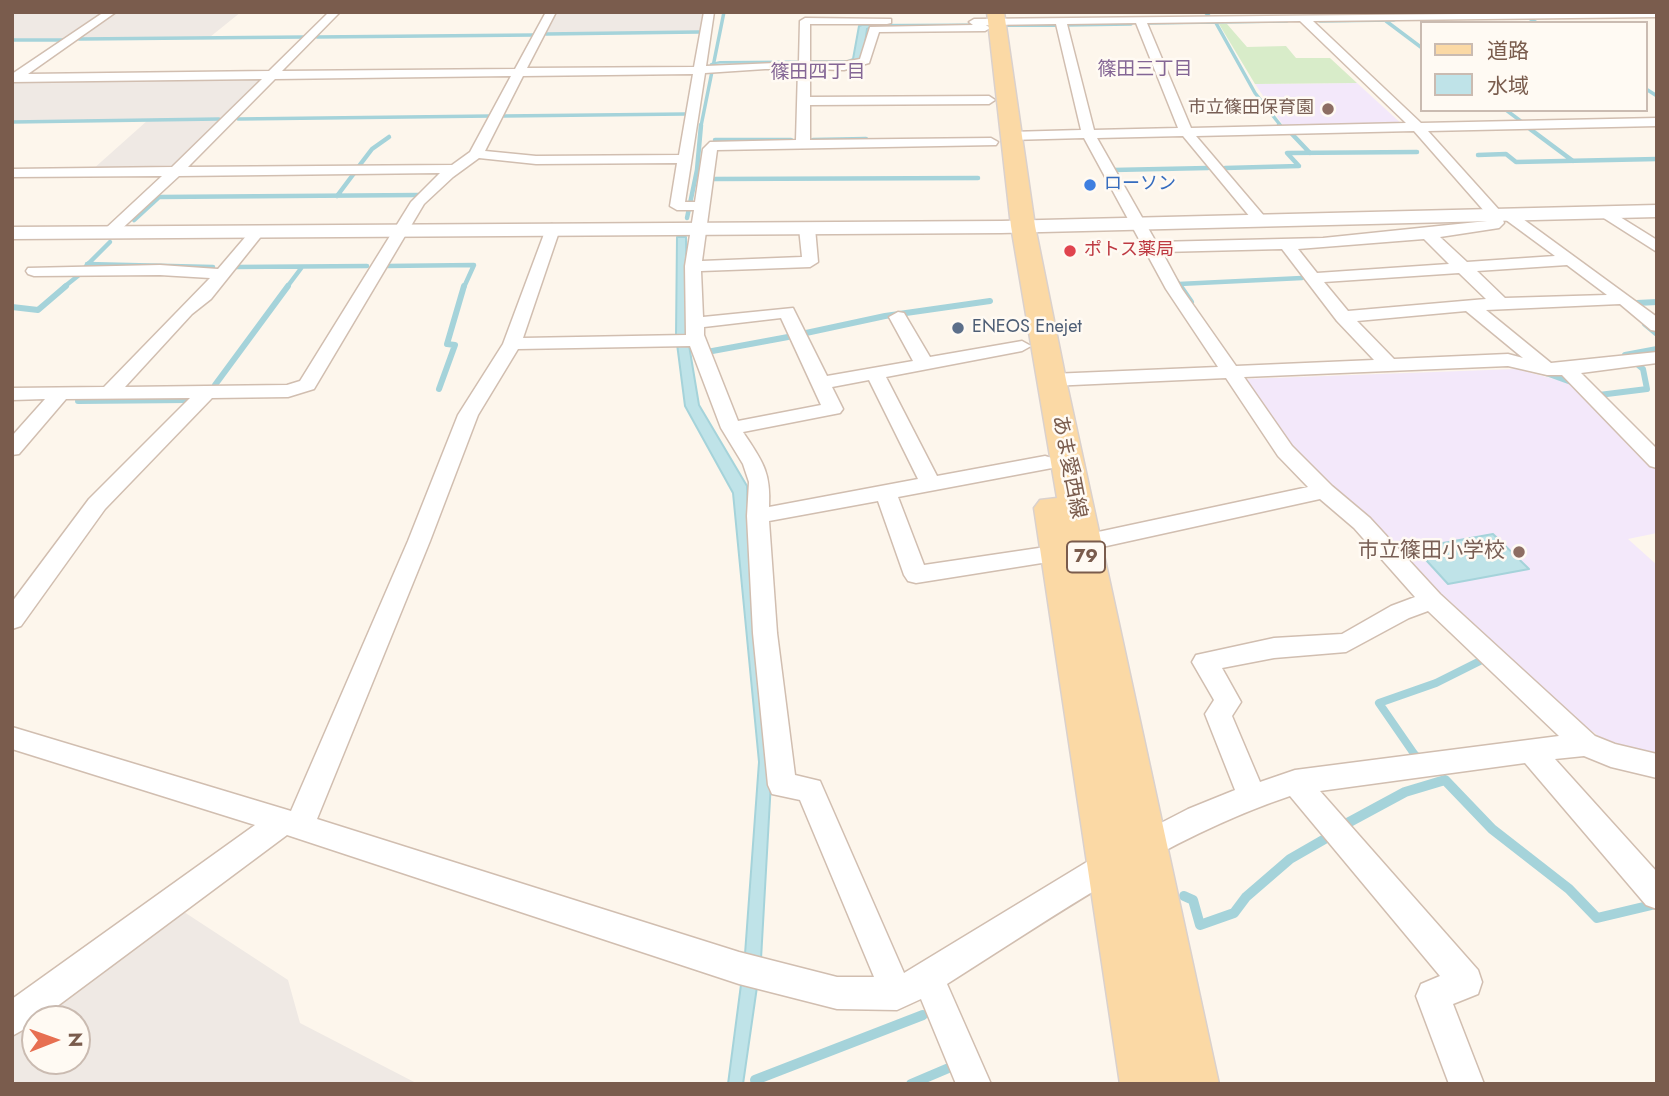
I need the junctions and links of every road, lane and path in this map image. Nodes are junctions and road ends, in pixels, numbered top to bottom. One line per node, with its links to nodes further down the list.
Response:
1 (111, 12): 15 (street)
2 (335, 12): 14 (street)
3 (551, 12): 13 (street)
4 (709, 12): 12 (street)
5 (1657, 14): 6 (street)
6 (1297, 16): 8 (street); 19 (street)
7 (806, 17): 10 (street); 11 (street)
8 (1130, 18): 9 (street); 20 (street)
9 (1061, 21): 10 (street); 21 (street)
10 (990, 22): 11 (street); 16 (main road, あま愛西線 / 79); 22 (main road, あま愛西線 / 79)
11 (804, 64): 12 (street); 17 (street)
12 (707, 70): 13 (street); 25 (street)
13 (520, 72): 14 (street); 24 (street)
14 (273, 75): 15 (street); 27 (street)
15 (13, 78)
16 (989, 100): 17 (street); 22 (main road, あま愛西線 / 79)
17 (803, 101): 23 (street)
18 (1657, 122): 19 (street)
19 (1417, 127): 20 (street); 32 (street)
20 (1186, 132): 21 (street); 33 (street)
21 (1088, 134): 22 (street); 34 (street)
22 (1000, 139): 23 (street); 35 (main road, あま愛西線 / 79)
23 (803, 143): 29 (street)
24 (477, 154): 25 (street); 26 (street)
25 (685, 159): 29 (street)
26 (456, 169): 27 (street); 39 (street)
27 (176, 171): 28 (street); 41 (street)
28 (12, 173)
29 (695, 206): 36 (street)
30 (1604, 212): 31 (street); 32 (street); 46 (street)
31 (1654, 214)
32 (1498, 215): 33 (street); 43 (street); 47 (street)
33 (1260, 220): 34 (street)
34 (1138, 223): 35 (street); 44 (street)
35 (1012, 227): 37 (street); 61 (main road, あま愛西線 / 79); 68 (main road, あま愛西線 / 79)
36 (698, 228): 37 (street); 38 (street); 48 (street)
37 (807, 228): 48 (street)
38 (552, 229): 39 (street); 60 (street)
39 (399, 230): 40 (street); 70 (street)
40 (258, 231): 41 (street); 51 (street)
41 (110, 232): 42 (street)
42 (12, 233)
43 (1429, 235): 45 (street); 49 (street)
44 (1152, 247): 45 (street); 66 (street)
45 (1288, 247): 52 (street)
46 (1657, 247)
47 (1571, 260): 49 (street); 53 (street)
48 (693, 266): 59 (street)
49 (1462, 267): 52 (street); 54 (street)
50 (34, 271): 51 (street)
51 (222, 274): 71 (street)
52 (1312, 278): 57 (street)
53 (1624, 299): 54 (street); 58 (street)
54 (1502, 303): 55 (street)
55 (1470, 305): 57 (street); 65 (street)
56 (898, 317): 64 (street)
57 (1343, 317): 63 (street)
58 (1657, 326)
59 (690, 336): 60 (street); 69 (street); 74 (street)
60 (512, 344): 92 (street)
61 (1022, 346): 64 (street); 78 (main road, あま愛西線 / 79)
62 (1657, 357): 65 (street)
63 (1387, 363): 65 (street); 66 (street)
64 (924, 364): 67 (street)
65 (1557, 369): 75 (street)
66 (1230, 371): 68 (street); 80 (street)
67 (875, 373): 69 (street); 79 (street)
68 (1051, 380): 83 (main road, あま愛西線 / 79)
69 (821, 383): 74 (street)
70 (207, 392): 71 (street); 85 (street)
71 (109, 393): 73 (street)
72 (12, 394): 73 (street)
73 (60, 394): 76 (street)
74 (731, 428): 82 (street)
75 (1648, 443): 77 (street)
76 (12, 449)
77 (1657, 461)
78 (1045, 463): 79 (street); 83 (main road, あま愛西線 / 79)
79 (931, 484): 81 (street)
80 (1324, 491): 83 (street); 84 (street)
81 (885, 492): 82 (street); 83 (street)
82 (758, 516): 97 (street)
83 (1072, 548): 93 (main road, あま愛西線 / 79); 94 (main road, あま愛西線 / 79)
84 (1432, 600): 87 (street); 91 (street)
85 (12, 620)
86 (12, 738): 92 (street)
87 (1585, 744): 88 (street); 89 (street)
88 (1530, 750): 90 (street); 95 (street)
89 (1657, 766)
90 (1295, 782): 91 (street); 102 (street)
91 (1251, 795): 93 (street)
92 (291, 824): 97 (street); 98 (street)
93 (1143, 845): 94 (street); 101 (main road, あま愛西線 / 79)
94 (1111, 866): 96 (street); 100 (main road, あま愛西線 / 79)
95 (1657, 895)
96 (928, 978): 97 (street); 99 (street)
97 (898, 994)
98 (12, 1019)
99 (974, 1084)
100 (1148, 1084)
101 (1191, 1084)
102 (1466, 1084)

